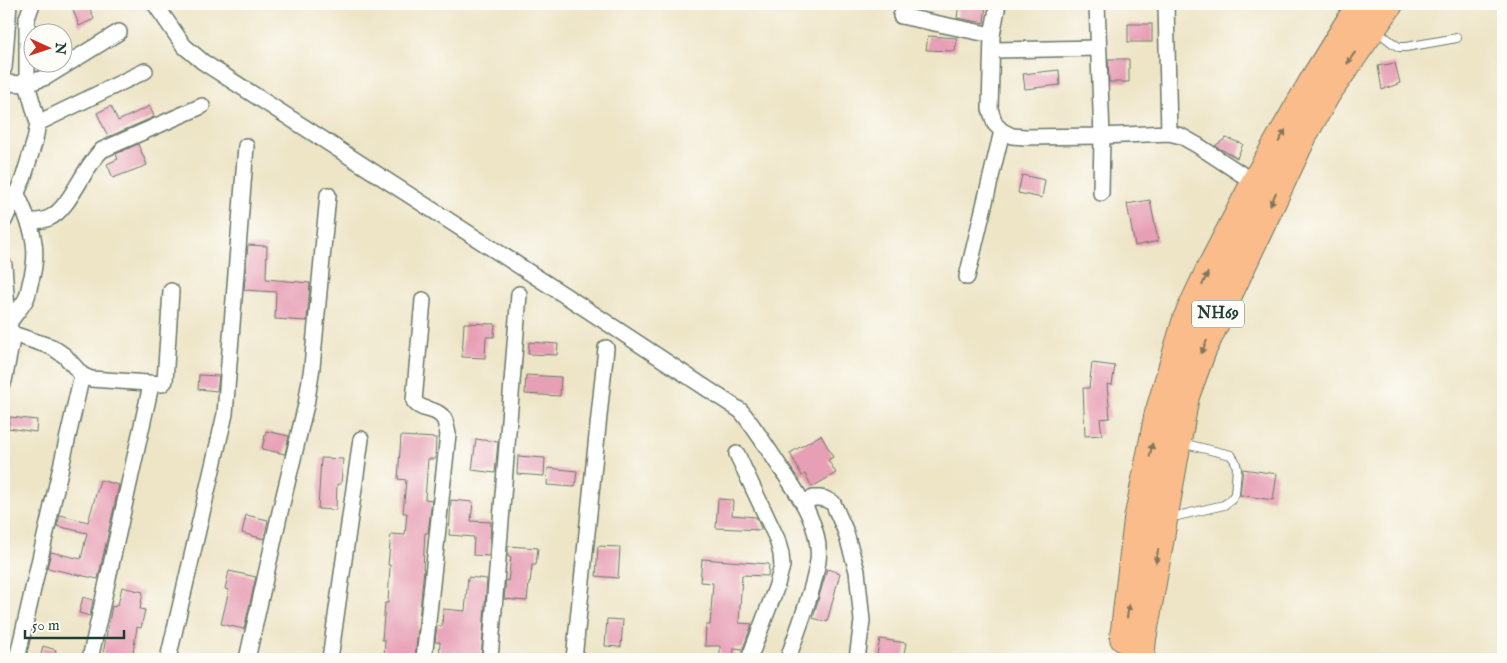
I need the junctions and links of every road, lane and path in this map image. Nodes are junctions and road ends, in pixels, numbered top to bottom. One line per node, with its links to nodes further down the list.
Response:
1 (32, 4): 17 (street)
2 (155, 4): 44 (street)
3 (998, 4): 12 (street)
4 (1097, 4): 13 (street)
5 (1166, 4): 21 (street)
6 (1390, 4): 9 (highway, NH69)
7 (7, 9): 14 (street)
8 (900, 16): 12 (street)
9 (1367, 16): 11 (lane); 24 (highway, NH69, one-way to 9); 40 (highway, NH69, one-way to 40)
10 (119, 32): 17 (street)
11 (1458, 38)
12 (992, 42): 13 (street); 20 (street)
13 (1098, 48): 22 (street)
14 (4, 68)
15 (145, 71): 19 (street)
16 (4, 83): 17 (street)
17 (27, 84): 19 (street)
18 (202, 106): 29 (street)
19 (38, 123): 26 (street)
20 (1002, 132): 22 (street); 31 (street)
21 (1169, 133): 22 (street); 24 (street)
22 (1102, 136): 25 (street)
23 (246, 146): 48 (street)
24 (1255, 183): 40 (highway, NH69, one-way to 24)
25 (1101, 193)
26 (17, 194): 28 (street); 29 (street)
27 (328, 195): 49 (street)
28 (4, 221)
29 (29, 222): 35 (street)
30 (4, 265): 35 (street)
31 (967, 277)
32 (171, 291): 39 (street)
33 (519, 294): 52 (street)
34 (423, 300): 51 (street)
35 (8, 331): 37 (street); 38 (street)
36 (606, 348): 53 (street)
37 (82, 375): 39 (street); 46 (street)
38 (4, 381)
39 (151, 384): 47 (street)
40 (1176, 393): 42 (highway, NH69); 57 (highway, NH69, one-way to 40)
41 (361, 439): 50 (street)
42 (1177, 442): 45 (highway, NH69); 45 (lane)
43 (737, 454): 54 (street)
44 (804, 503): 55 (street); 56 (street)
45 (1163, 520): 58 (highway, NH69, one-way to 58)
46 (17, 659)
47 (90, 659)
48 (168, 659)
49 (247, 659)
50 (330, 659)
51 (424, 659)
52 (490, 659)
53 (574, 659)
54 (749, 659)
55 (788, 659)
56 (857, 659)
57 (1121, 659)
58 (1140, 659)

